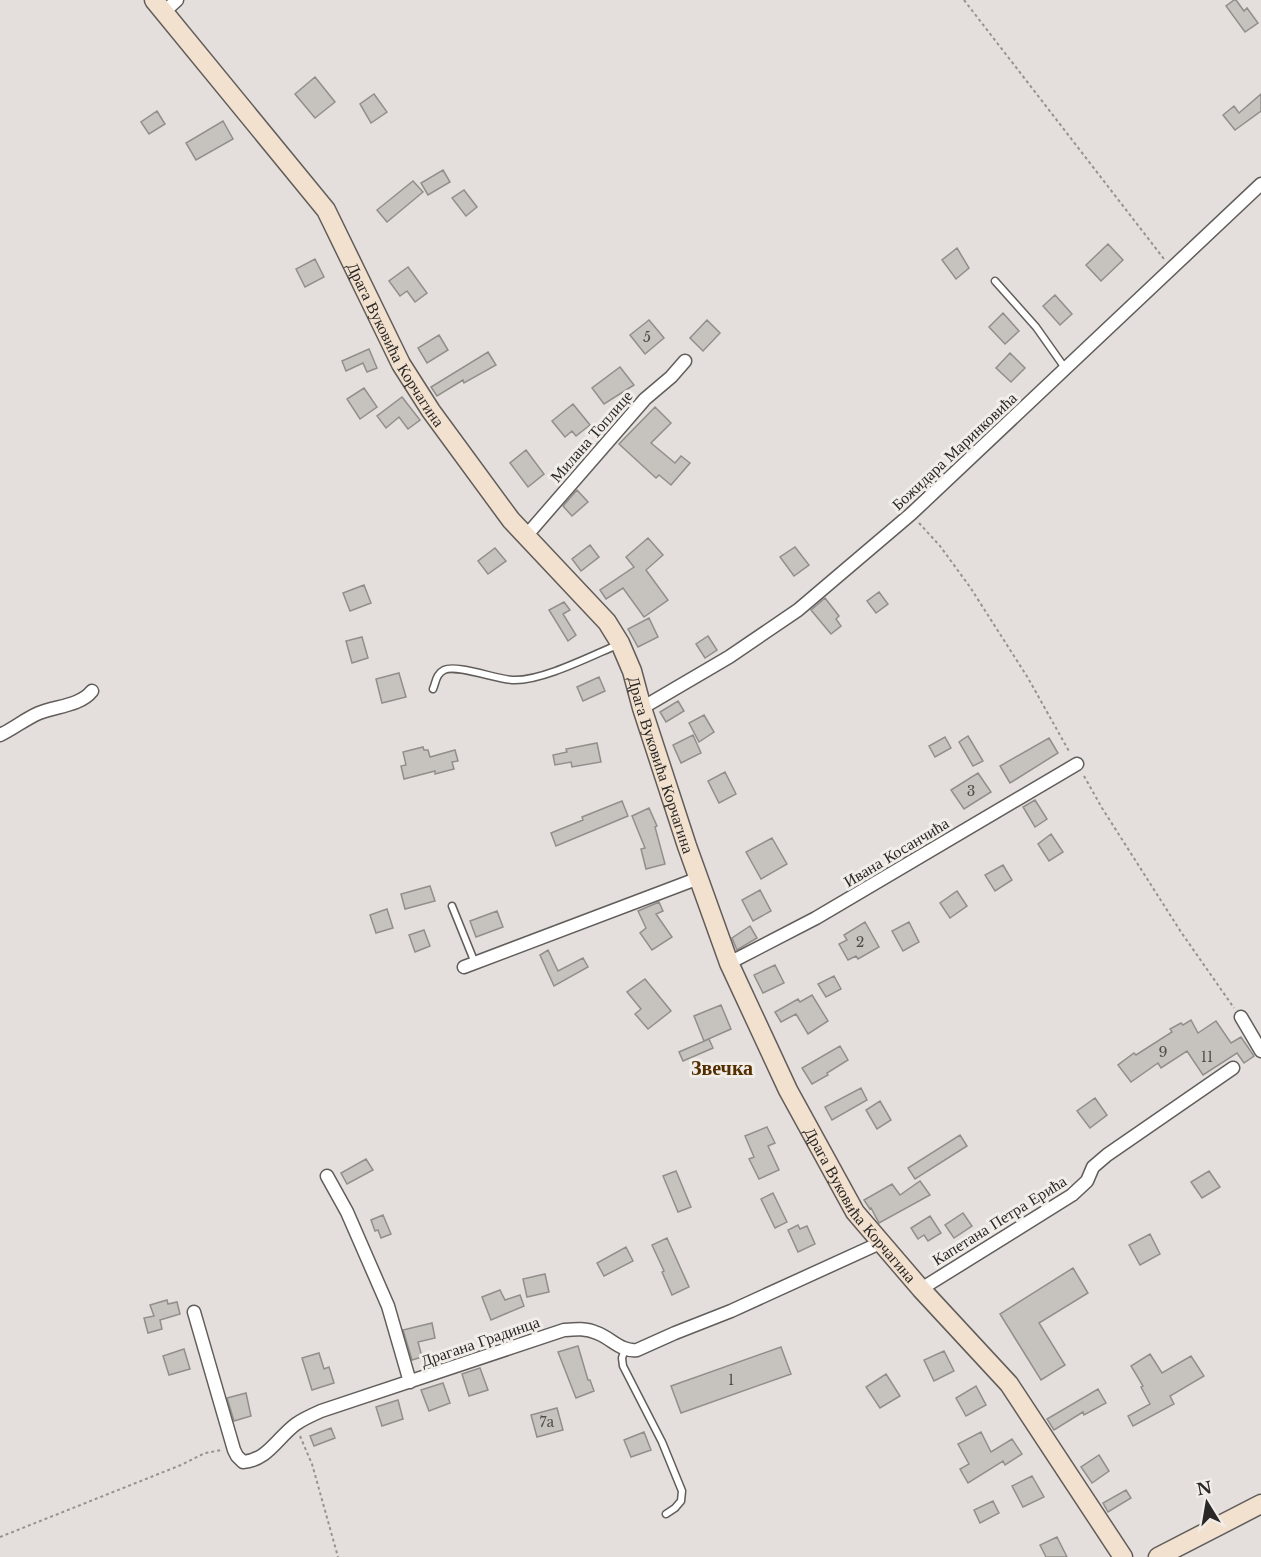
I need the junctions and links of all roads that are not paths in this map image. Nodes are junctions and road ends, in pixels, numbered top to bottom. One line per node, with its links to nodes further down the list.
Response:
1 (165, 4): 6 (street, Драга Вуковића Корчагина)
2 (1261, 184): 5 (street, Божидара Маринковића)
3 (995, 281): 5 (lane)
4 (685, 361): 6 (street, Милана Топлице)
5 (1066, 368): 10 (street, Божидара Маринковића)
6 (526, 536): 7 (street, Драга Вуковића Корчагина)
7 (620, 643): 8 (lane); 10 (street, Драга Вуковића Корчагина)
8 (433, 690)
9 (92, 691): 11 (street)
10 (642, 708): 13 (street, Драга Вуковића Корчагина)
11 (0, 735)
12 (1077, 764): 15 (street, Ивана Косанчића)
13 (699, 878): 15 (street, Драга Вуковића Корчагина); 16 (street)
14 (452, 906): 16 (lane)
15 (729, 963): 21 (street, Драга Вуковића Корчагина)
16 (470, 965)
17 (1241, 1017): 18 (street)
18 (1261, 1051)
19 (1233, 1068): 22 (street, Капетана Петра Ерића)
20 (327, 1176): 25 (street)
21 (880, 1243): 22 (street, Драга Вуковића Корчагина); 24 (street)
22 (921, 1289): 28 (street, Драга Вуковића Корчагина)
23 (194, 1312): 25 (street, Драгана Градинца)
24 (625, 1349): 25 (street, Драгана Градинца); 27 (lane)
25 (410, 1382)
26 (1261, 1504): 29 (street)
27 (666, 1514)
28 (1123, 1557)
29 (1158, 1557)

